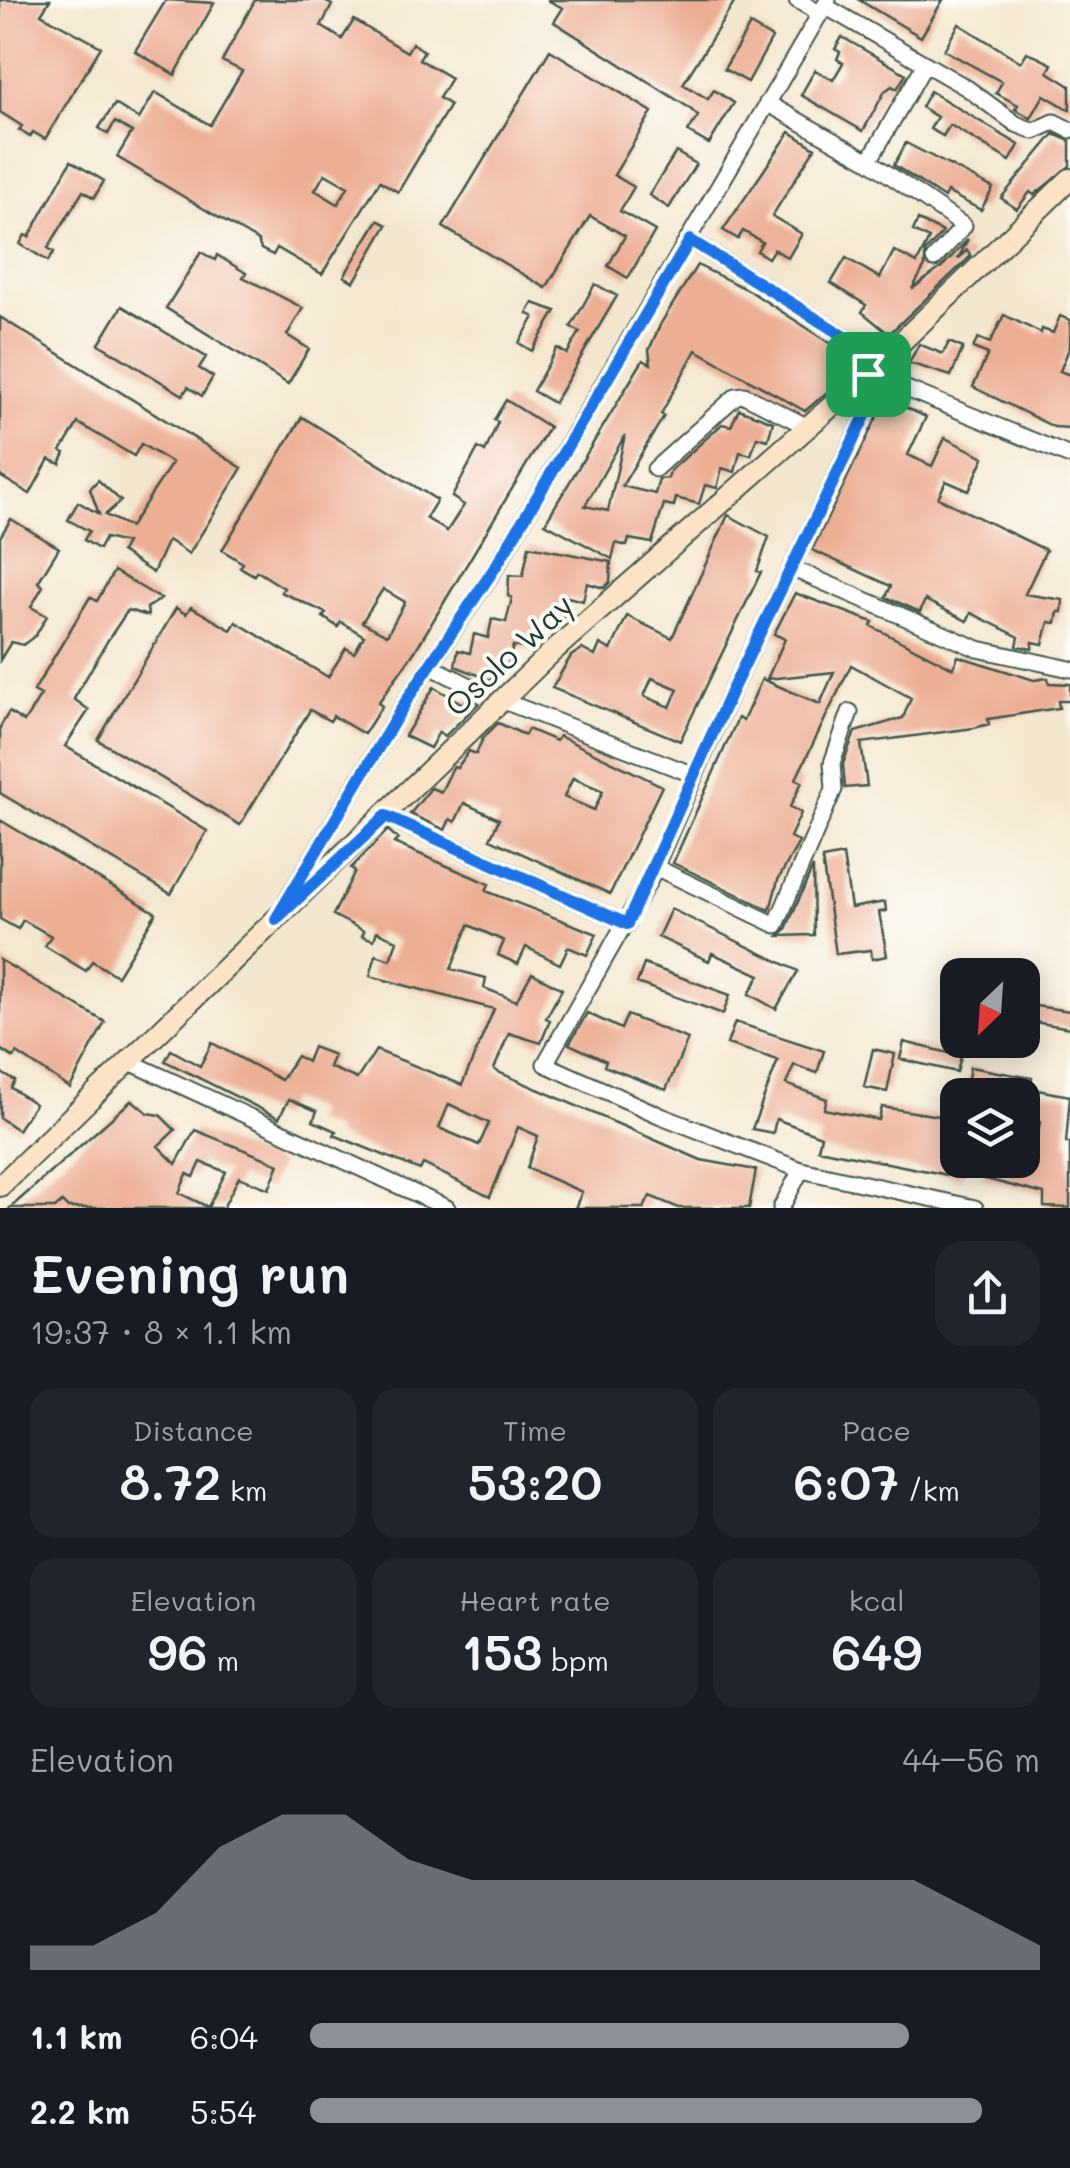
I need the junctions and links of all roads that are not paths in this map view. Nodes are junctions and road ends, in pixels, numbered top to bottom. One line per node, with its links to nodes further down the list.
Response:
1 (797, 0): 2 (street)
2 (825, 6): 3 (street); 4 (street)
3 (925, 64): 5 (street); 6 (street)
4 (767, 104): 6 (street); 8 (street)
5 (1070, 130)
6 (869, 161): 9 (street)
7 (1070, 179): 10 (main road, Osolo Way)
8 (690, 240): 10 (street); 15 (street)
9 (934, 259)
10 (878, 371): 11 (main road, Osolo Way); 12 (street); 14 (street)
11 (806, 426): 13 (street); 18 (main road, Osolo Way)
12 (1070, 456)
13 (655, 469)
14 (790, 568): 16 (street); 20 (street)
15 (430, 666): 17 (street); 23 (street)
16 (1070, 669)
17 (470, 686)
18 (501, 700): 20 (street); 21 (main road, Osolo Way)
19 (850, 712): 22 (street)
20 (694, 775): 22 (street)
21 (386, 816): 23 (main road, Osolo Way); 24 (street)
22 (655, 867): 24 (street)
23 (276, 919): 25 (main road, Osolo Way)
24 (627, 924): 26 (street)
25 (130, 1062): 27 (main road, Osolo Way); 28 (street)
26 (801, 1170): 29 (street); 30 (street)
27 (0, 1186)
28 (447, 1208)
29 (781, 1208)
30 (975, 1208)

